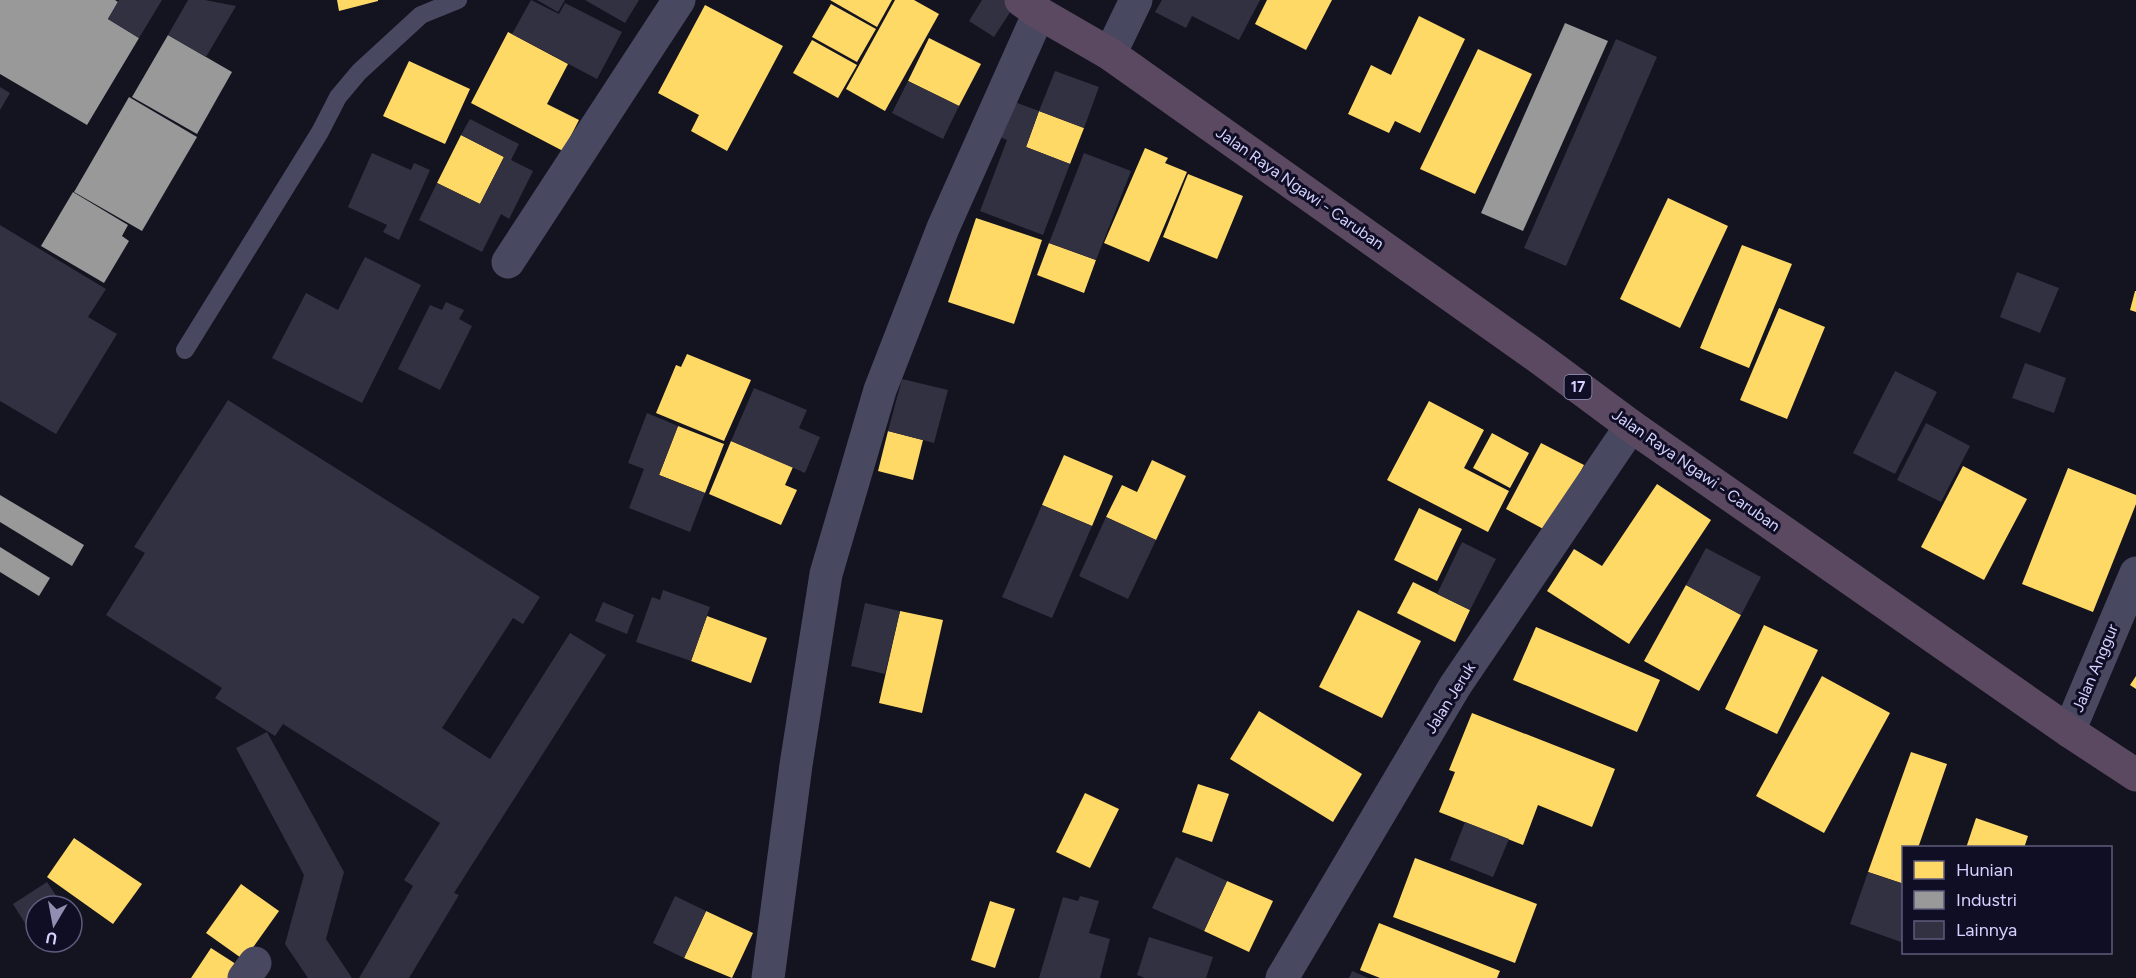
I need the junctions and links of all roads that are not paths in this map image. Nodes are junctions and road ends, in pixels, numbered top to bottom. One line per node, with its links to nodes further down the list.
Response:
1 (458, 0): 7 (lane)
2 (679, 0): 6 (street)
3 (1136, 0): 5 (street)
4 (1030, 7): 5 (highway, Jalan Raya Ngawi - Caruban / 17); 12 (street)
5 (1110, 54): 8 (highway, Jalan Raya Ngawi - Caruban / 17)
6 (507, 262)
7 (185, 350)
8 (1632, 426): 10 (highway, Jalan Raya Ngawi - Caruban / 17); 13 (street, Jalan Jeruk)
9 (2136, 573): 10 (street, Jalan Anggur)
10 (2069, 731): 11 (highway, Jalan Raya Ngawi - Caruban / 17)
11 (2136, 775)
12 (768, 978)
13 (1282, 978)

